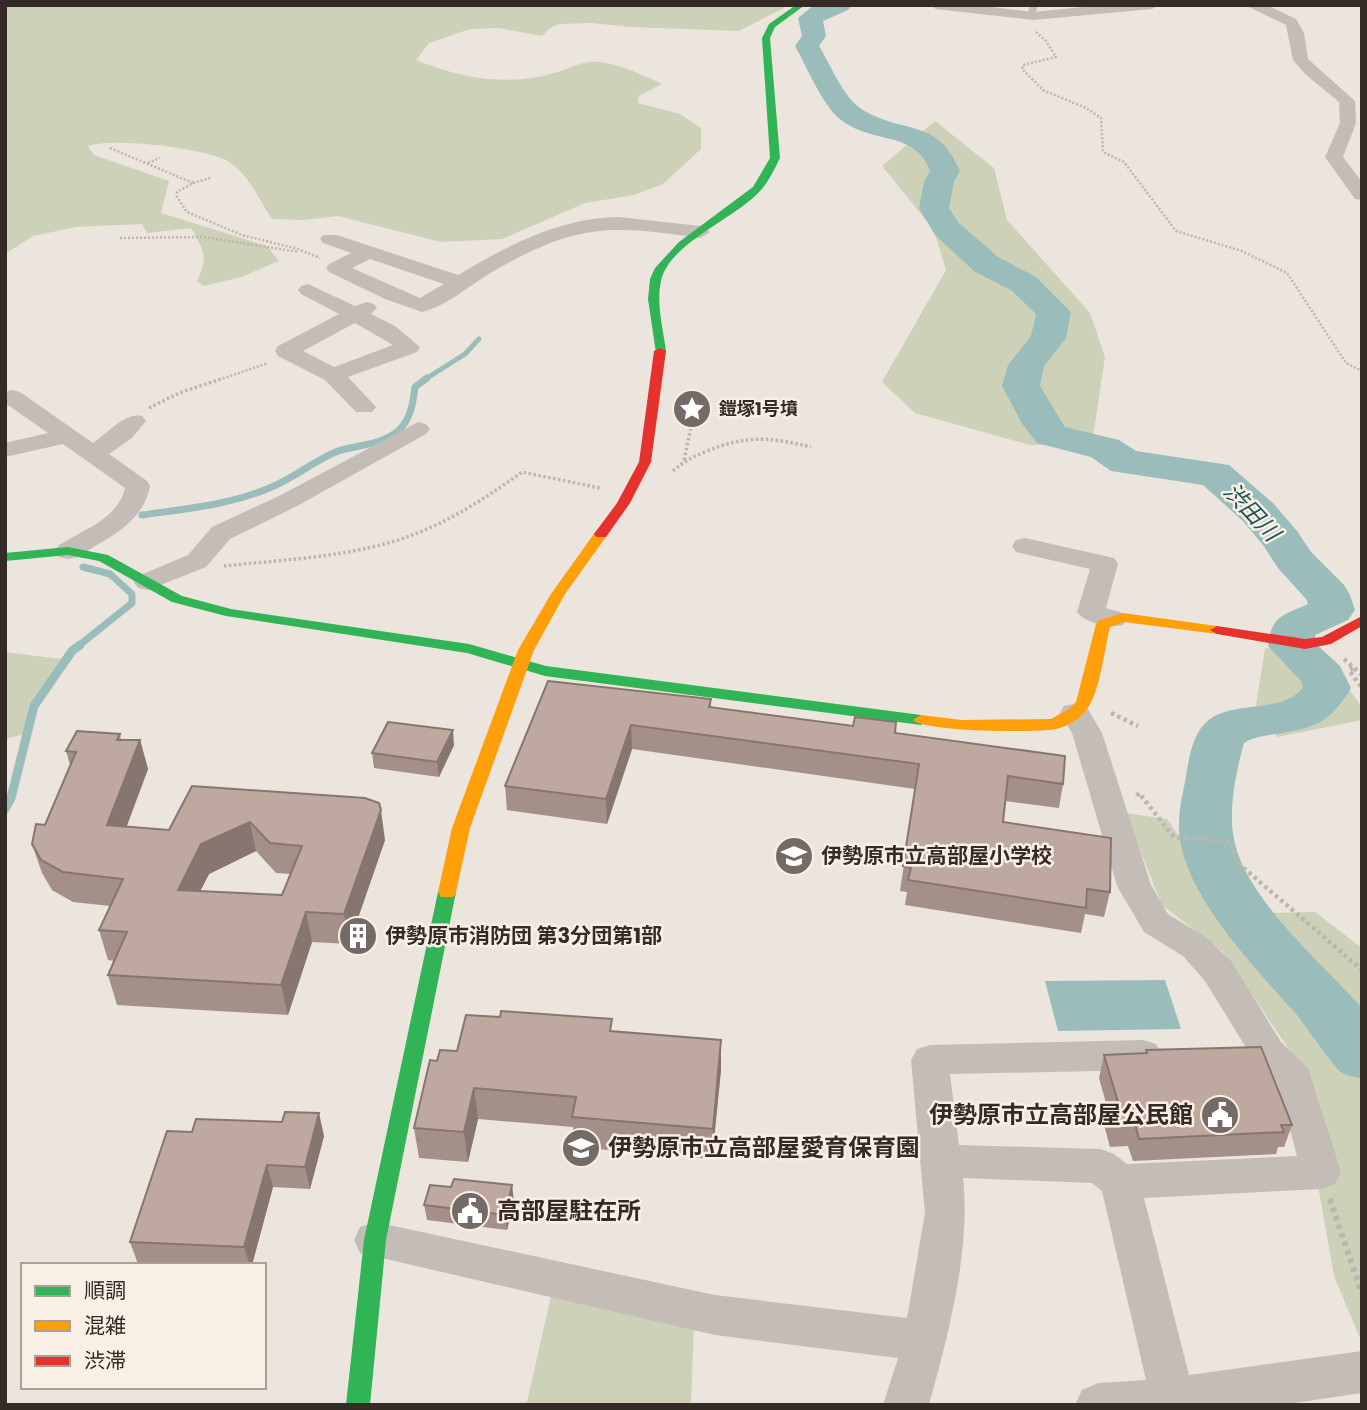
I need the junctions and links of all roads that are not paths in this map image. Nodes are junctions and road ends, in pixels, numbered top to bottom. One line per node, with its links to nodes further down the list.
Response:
1 (801, 5): 7 (street)
2 (936, 5): 5 (street)
3 (1152, 5): 5 (street)
4 (1252, 5): 6 (street)
5 (1027, 12)
6 (1362, 195)
7 (700, 232): 10 (street); 28 (street)
8 (330, 239): 9 (street)
9 (368, 252): 10 (street); 12 (street)
10 (461, 283): 12 (street)
11 (308, 290): 13 (street)
12 (392, 295): 13 (street)
13 (353, 314): 14 (street); 14 (street)
14 (333, 375): 16 (street)
15 (12, 397): 19 (street)
16 (364, 407)
17 (134, 421): 21 (street)
18 (418, 429): 25 (street)
19 (66, 436): 20 (street); 21 (street)
20 (5, 450)
21 (94, 453): 23 (street)
22 (1025, 546): 26 (street)
23 (68, 551): 24 (street); 25 (street)
24 (5, 557)
25 (148, 582): 28 (street)
26 (1112, 619): 27 (street); 29 (street)
27 (1362, 620)
28 (521, 665): 29 (street); 35 (street)
29 (1075, 713): 30 (street)
30 (1268, 1052): 31 (street); 34 (street)
31 (1227, 1053)
32 (1172, 1054): 33 (street)
33 (943, 1161): 34 (street); 36 (street)
34 (1120, 1182): 38 (street)
35 (374, 1240): 36 (street); 39 (street)
36 (925, 1341): 40 (street)
37 (1362, 1372): 38 (street)
38 (1134, 1403)
39 (358, 1405)
40 (906, 1405)

